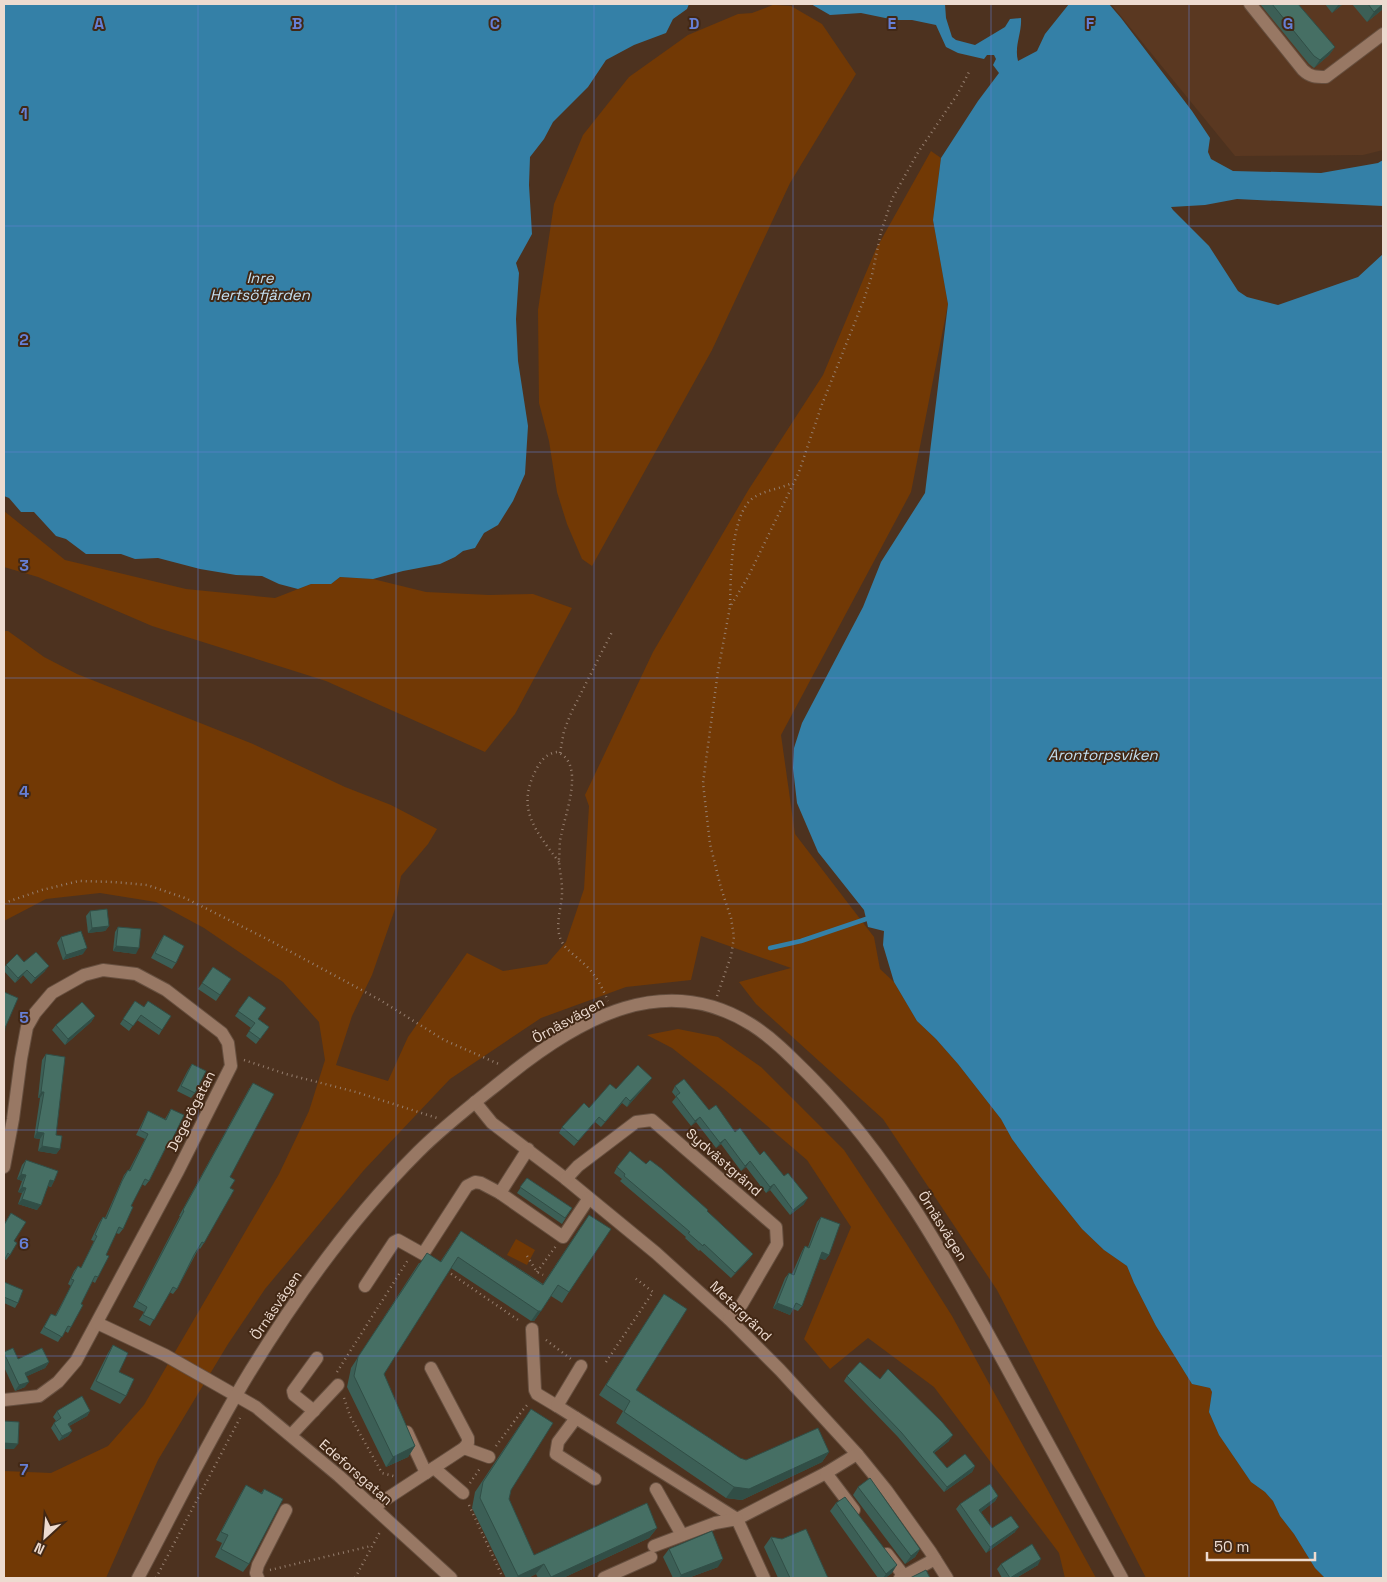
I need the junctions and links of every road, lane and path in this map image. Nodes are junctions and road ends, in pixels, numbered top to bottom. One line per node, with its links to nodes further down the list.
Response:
1 (1250, 4): 2 (street)
2 (1383, 34)
3 (969, 72): 4 (path)
4 (794, 482): 5 (path); 5 (path)
5 (730, 607): 10 (path)
6 (613, 630): 7 (path)
7 (560, 753): 8 (path); 8 (path)
8 (559, 862): 11 (path)
9 (4, 902): 13 (path)
10 (714, 1007): 11 (street, Örnäsvägen); 74 (street, Örnäsvägen)
11 (612, 1012): 13 (street, Örnäsvägen)
12 (231, 1057): 15 (path); 17 (street); 30 (street, Degerögatan)
13 (514, 1071): 14 (street, Örnäsvägen)
14 (475, 1102): 15 (street, Örnäsvägen); 16 (street, Metargränd)
15 (451, 1122): 38 (street, Örnäsvägen)
16 (528, 1150): 18 (street, Metargränd); 19 (street)
17 (4, 1167)
18 (566, 1179): 20 (street, Metargränd); 29 (street, Sydvästgränd)
19 (500, 1193): 21 (street); 22 (street)
20 (589, 1198): 21 (street); 29 (street, Metargränd)
21 (563, 1237): 25 (path)
22 (415, 1249): 28 (street); 36 (path)
23 (526, 1256): 25 (path)
24 (446, 1270): 31 (path)
25 (537, 1272): 26 (path)
26 (543, 1275)
27 (634, 1278): 33 (path)
28 (366, 1286)
29 (729, 1319): 47 (street, Metargränd)
30 (97, 1323): 38 (street); 39 (street, Degerögatan)
31 (532, 1329): 34 (path); 37 (street)
32 (317, 1358): 41 (street)
33 (606, 1362)
34 (581, 1366): 40 (street)
35 (431, 1368): 46 (street)
36 (338, 1384): 41 (street); 52 (path)
37 (537, 1394): 40 (street); 48 (path)
38 (236, 1395): 45 (street, Edeforsgatan); 66 (street, Örnäsvägen)
39 (4, 1400)
40 (557, 1406): 43 (street)
41 (314, 1411): 45 (street)
42 (242, 1415): 67 (path)
43 (576, 1418): 51 (street); 57 (street)
44 (402, 1424): 49 (street)
45 (291, 1435): 55 (street, Edeforsgatan)
46 (464, 1448): 48 (street); 49 (street)
47 (857, 1454): 50 (street); 63 (street, Metargränd)
48 (488, 1457): 54 (path)
49 (430, 1470): 52 (street); 54 (street)
50 (826, 1473): 57 (street); 58 (street)
51 (594, 1479)
52 (413, 1482): 55 (street)
53 (656, 1489): 60 (street)
54 (463, 1493): 70 (path)
55 (374, 1507): 69 (street, Edeforsgatan)
56 (286, 1510): 64 (street)
57 (737, 1519): 60 (street); 72 (street)
58 (862, 1521)
59 (383, 1527): 62 (path)
60 (682, 1535): 71 (street)
61 (880, 1544): 65 (street)
62 (371, 1546): 64 (path); 68 (path)
63 (935, 1559): 65 (street); 73 (street, Metargränd)
64 (257, 1576)
65 (902, 1577)
66 (138, 1578)
67 (156, 1578)
68 (355, 1578)
69 (451, 1578)
70 (503, 1578)
71 (604, 1578)
72 (764, 1578)
73 (947, 1578)
74 (1122, 1578)

